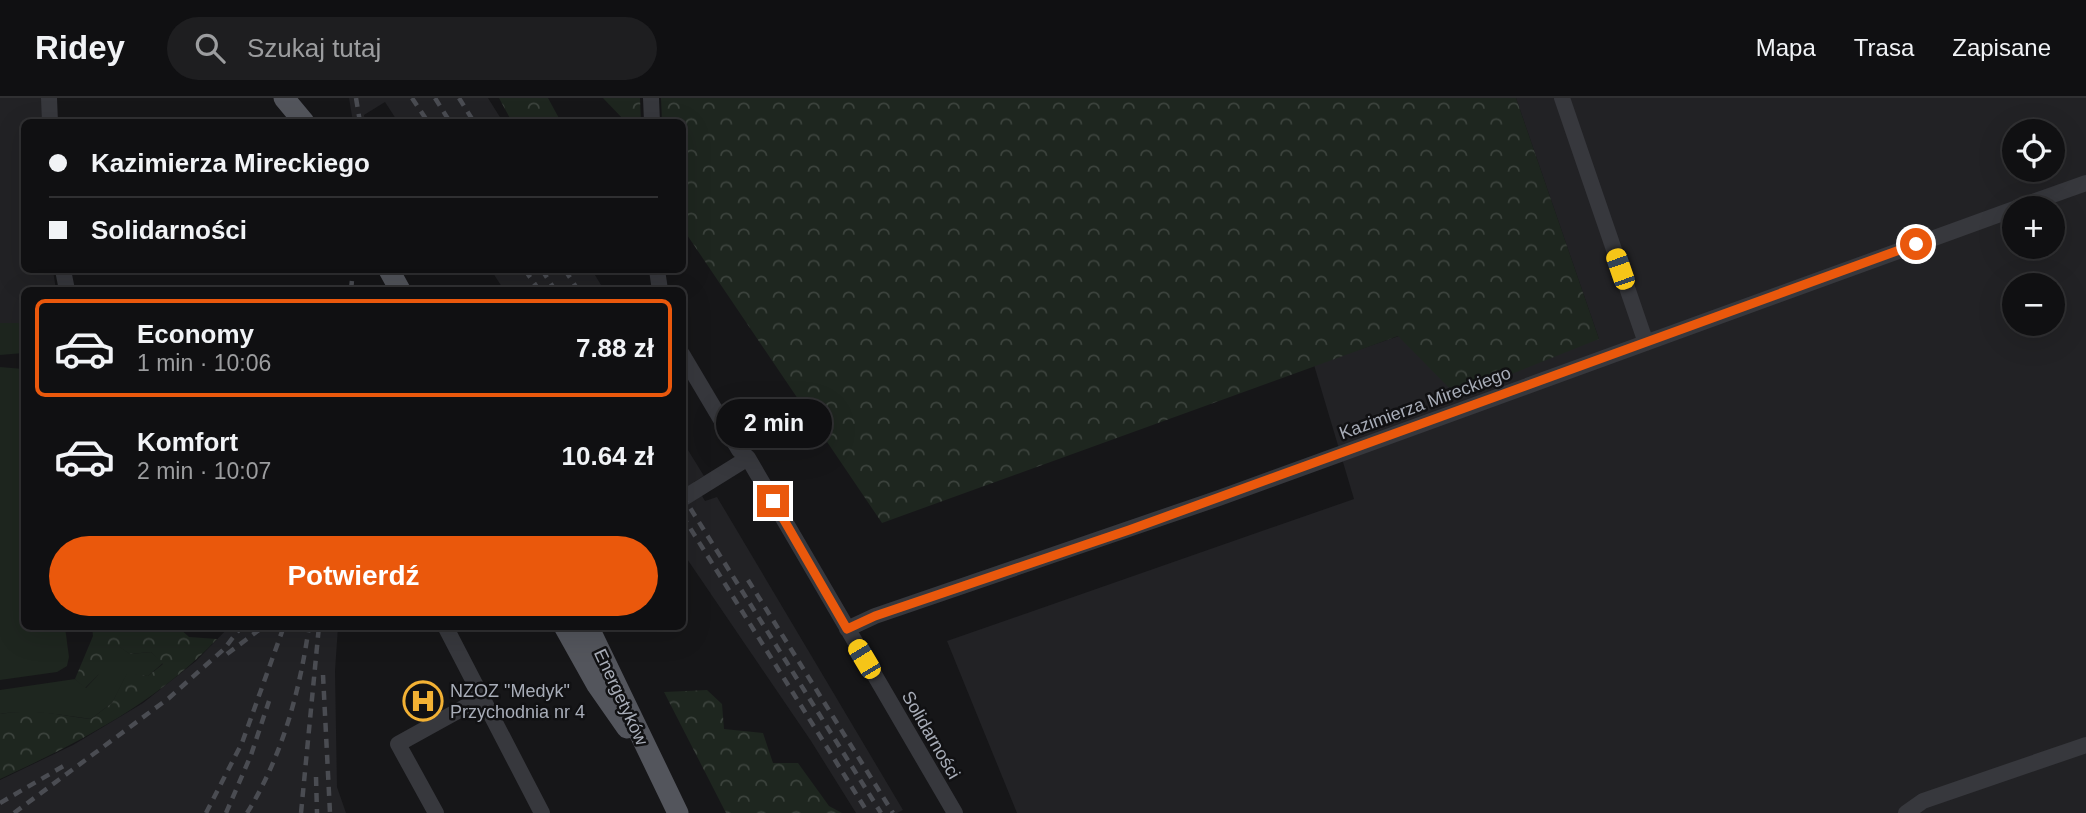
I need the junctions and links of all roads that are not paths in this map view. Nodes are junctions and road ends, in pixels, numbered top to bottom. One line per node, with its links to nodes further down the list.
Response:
1 (49, 98): 5 (street)
2 (284, 98): 6 (main road)
3 (651, 98): 7 (street)
4 (1562, 98): 11 (street)
5 (50, 119)
6 (302, 119)
7 (652, 119)
8 (2086, 183): 9 (street, Kazimierza Mireckiego)
9 (2050, 196)
10 (2002, 214): 11 (street, Kazimierza Mireckiego)
11 (1646, 343): 15 (street, Kazimierza Mireckiego)
12 (686, 361): 13 (street, Solidarności)
13 (748, 458): 14 (street); 15 (street, Solidarności)
14 (686, 497)
15 (847, 629): 25 (street, Solidarności)
16 (447, 630): 19 (street)
17 (566, 630): 21 (main road, Energetyków)
18 (590, 630): 21 (main road, Energetyków)
19 (483, 697): 22 (street); 23 (street)
20 (2086, 745): 26 (street)
21 (654, 768): 24 (main road, Energetyków)
22 (436, 813)
23 (541, 813)
24 (678, 813)
25 (955, 813)
26 (1906, 813)

